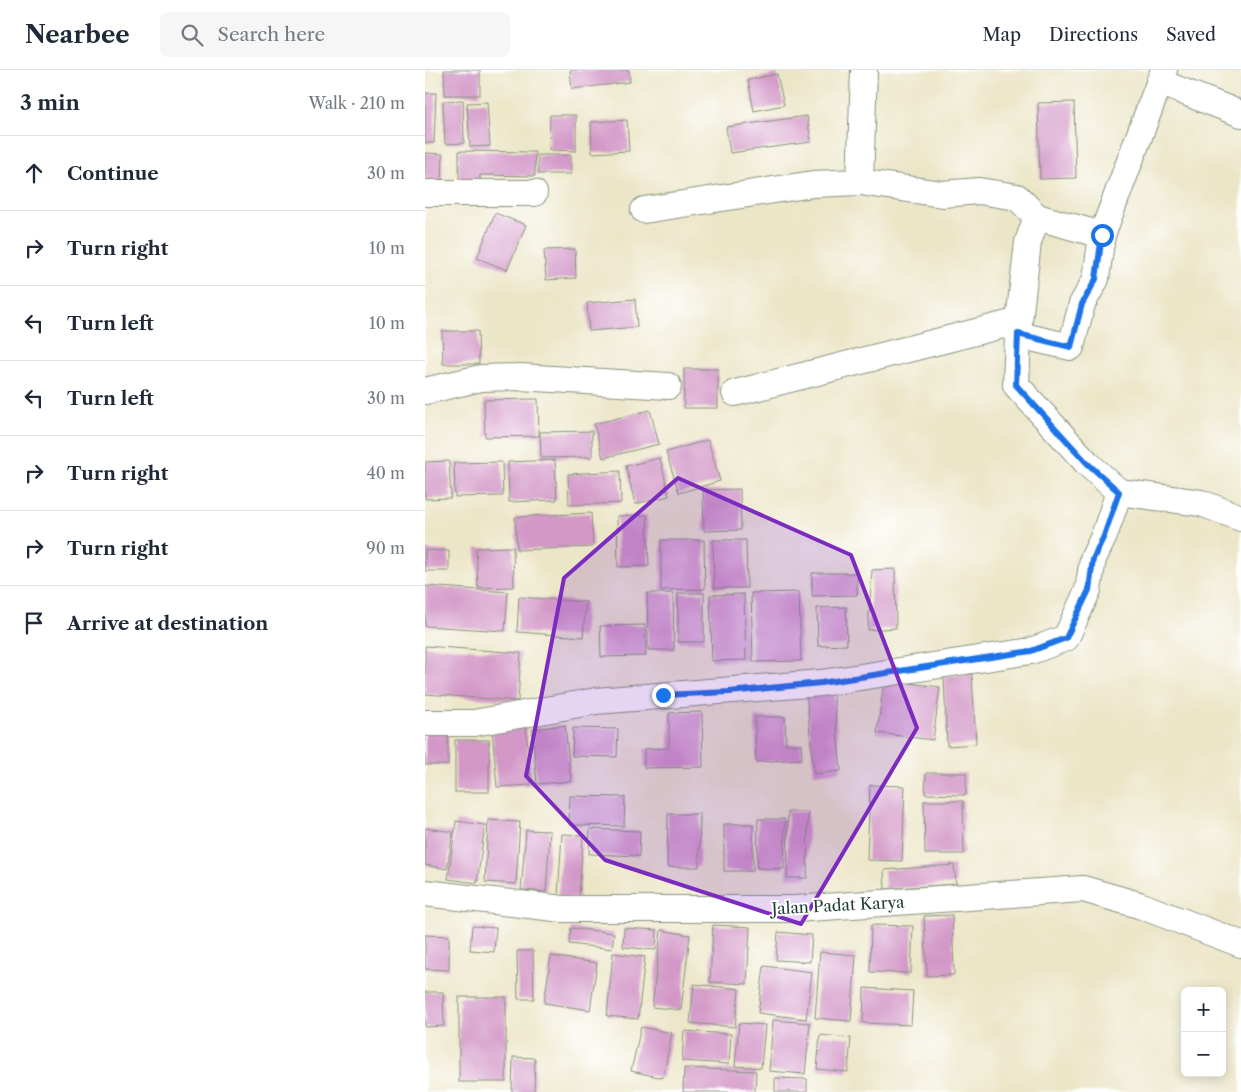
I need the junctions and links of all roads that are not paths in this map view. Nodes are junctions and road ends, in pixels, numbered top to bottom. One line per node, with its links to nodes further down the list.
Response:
1 (864, 70): 4 (street)
2 (1162, 76): 3 (street); 9 (street)
3 (1241, 114)
4 (860, 182): 7 (street); 8 (street)
5 (425, 193): 6 (street)
6 (534, 193)
7 (644, 210)
8 (1037, 217): 9 (street); 10 (street)
9 (1102, 235): 10 (street)
10 (1019, 328): 13 (street); 14 (street)
11 (668, 386): 12 (street)
12 (425, 391)
13 (735, 393)
14 (1119, 492): 15 (street); 16 (street)
15 (1241, 518)
16 (425, 723)
17 (425, 893): 18 (street, Jalan Padat Karya)
18 (1241, 944)

